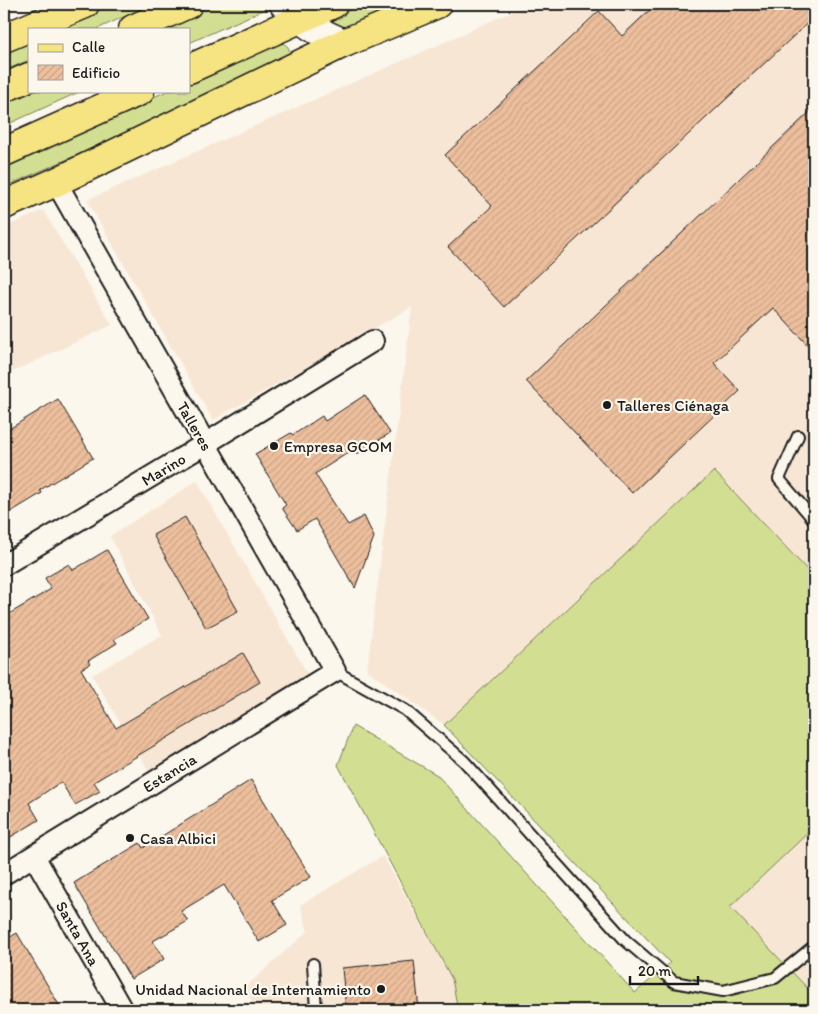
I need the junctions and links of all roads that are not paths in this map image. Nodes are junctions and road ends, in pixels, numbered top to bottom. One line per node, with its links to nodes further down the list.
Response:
1 (85, 4): 7 (main road)
2 (188, 4): 6 (main road)
3 (333, 4): 5 (main road)
4 (437, 4): 8 (main road)
5 (292, 12): 8 (main road); 9 (main road)
6 (135, 28)
7 (4, 38)
8 (344, 43): 14 (main road)
9 (190, 68)
10 (28, 77): 11 (main road)
11 (4, 88)
12 (138, 92): 13 (main road)
13 (4, 152)
14 (56, 182): 15 (main road); 18 (street, Talleres)
15 (4, 205)
16 (373, 341): 18 (street, Marino)
17 (798, 436): 19 (lane)
18 (205, 444): 20 (street, Marino); 21 (street, Talleres)
19 (814, 520)
20 (4, 565)
21 (335, 671): 22 (street, Estancia); 24 (lane)
22 (34, 856): 23 (street, Estancia); 26 (street, Santa Ana)
23 (4, 874)
24 (814, 946)
25 (313, 964): 27 (lane)
26 (122, 1010)
27 (316, 1010)

